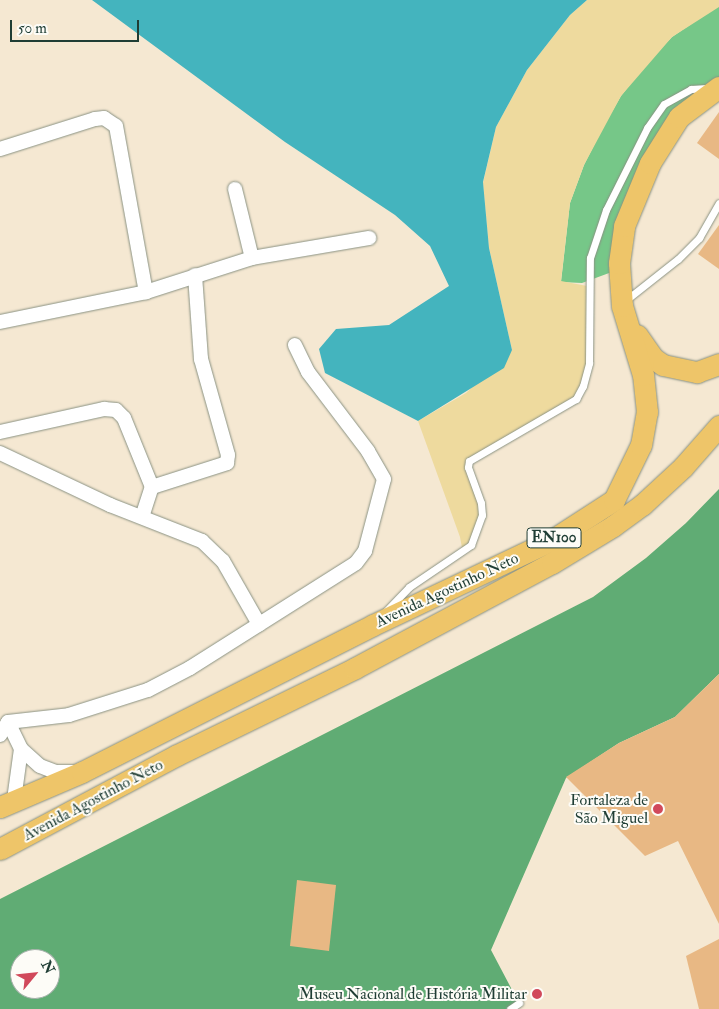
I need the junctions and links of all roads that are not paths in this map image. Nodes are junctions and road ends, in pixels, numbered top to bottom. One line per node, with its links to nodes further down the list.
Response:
1 (718, 88): 9 (main road, Avenida Agostinho Neto / EN100); 19 (lane)
2 (0, 149): 8 (street)
3 (235, 189): 6 (street)
4 (719, 202): 9 (lane)
5 (369, 238): 6 (street)
6 (252, 258): 7 (street)
7 (196, 275): 8 (street); 16 (street)
8 (146, 292): 10 (street)
9 (622, 305): 12 (main road); 19 (main road, Avenida Agostinho Neto / EN100)
10 (0, 322)
11 (295, 344): 18 (street)
12 (719, 364)
13 (719, 426): 25 (main road, Avenida Agostinho Neto / EN100)
14 (0, 432): 16 (street)
15 (0, 453): 17 (street)
16 (152, 487): 17 (street)
17 (142, 517): 18 (street)
18 (259, 624): 20 (street)
19 (373, 624): 23 (main road, Avenida Agostinho Neto / EN100)
20 (8, 722): 21 (street); 22 (street)
21 (0, 735)
22 (21, 749): 23 (street); 24 (street)
23 (82, 772): 24 (main road, Avenida Agostinho Neto / EN100)
24 (7, 803)
25 (0, 849)
26 (519, 1003): 27 (lane)
27 (510, 1009)

